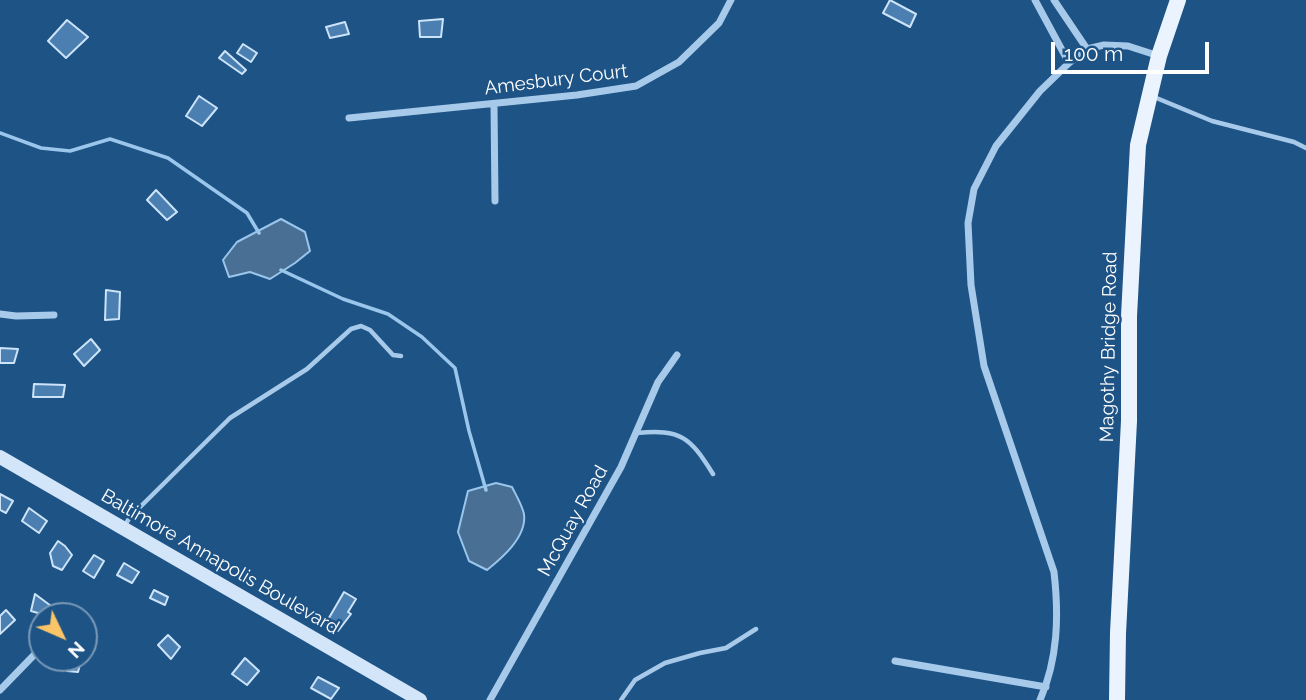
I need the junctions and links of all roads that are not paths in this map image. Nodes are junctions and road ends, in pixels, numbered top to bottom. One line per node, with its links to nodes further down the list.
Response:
1 (731, 0): 9 (street, Amesbury Court)
2 (1035, 0): 7 (street)
3 (1054, 0): 5 (street)
4 (1178, 0): 6 (main road, Magothy Bridge Road)
5 (1087, 49): 6 (street); 7 (street)
6 (1159, 57): 8 (main road, Magothy Bridge Road)
7 (1069, 63): 24 (street)
8 (1150, 96): 11 (lane); 30 (main road, Magothy Bridge Road)
9 (494, 104): 10 (street, Amesbury Court); 12 (street)
10 (349, 118)
11 (1306, 148)
12 (495, 201)
13 (0, 314): 14 (street)
14 (54, 315)
15 (677, 355): 17 (street, McQuay Road)
16 (401, 356): 20 (lane)
17 (636, 433): 19 (lane); 27 (street, McQuay Road)
18 (0, 457): 20 (main road, Baltimore Annapolis Boulevard)
19 (713, 474)
20 (124, 529): 26 (main road, Baltimore Annapolis Boulevard)
21 (756, 629): 28 (lane)
22 (28, 661): 25 (street)
23 (895, 661): 24 (street)
24 (1046, 687): 29 (street)
25 (0, 690)
26 (420, 700)
27 (491, 700)
28 (621, 700)
29 (1040, 700)
30 (1117, 700)

